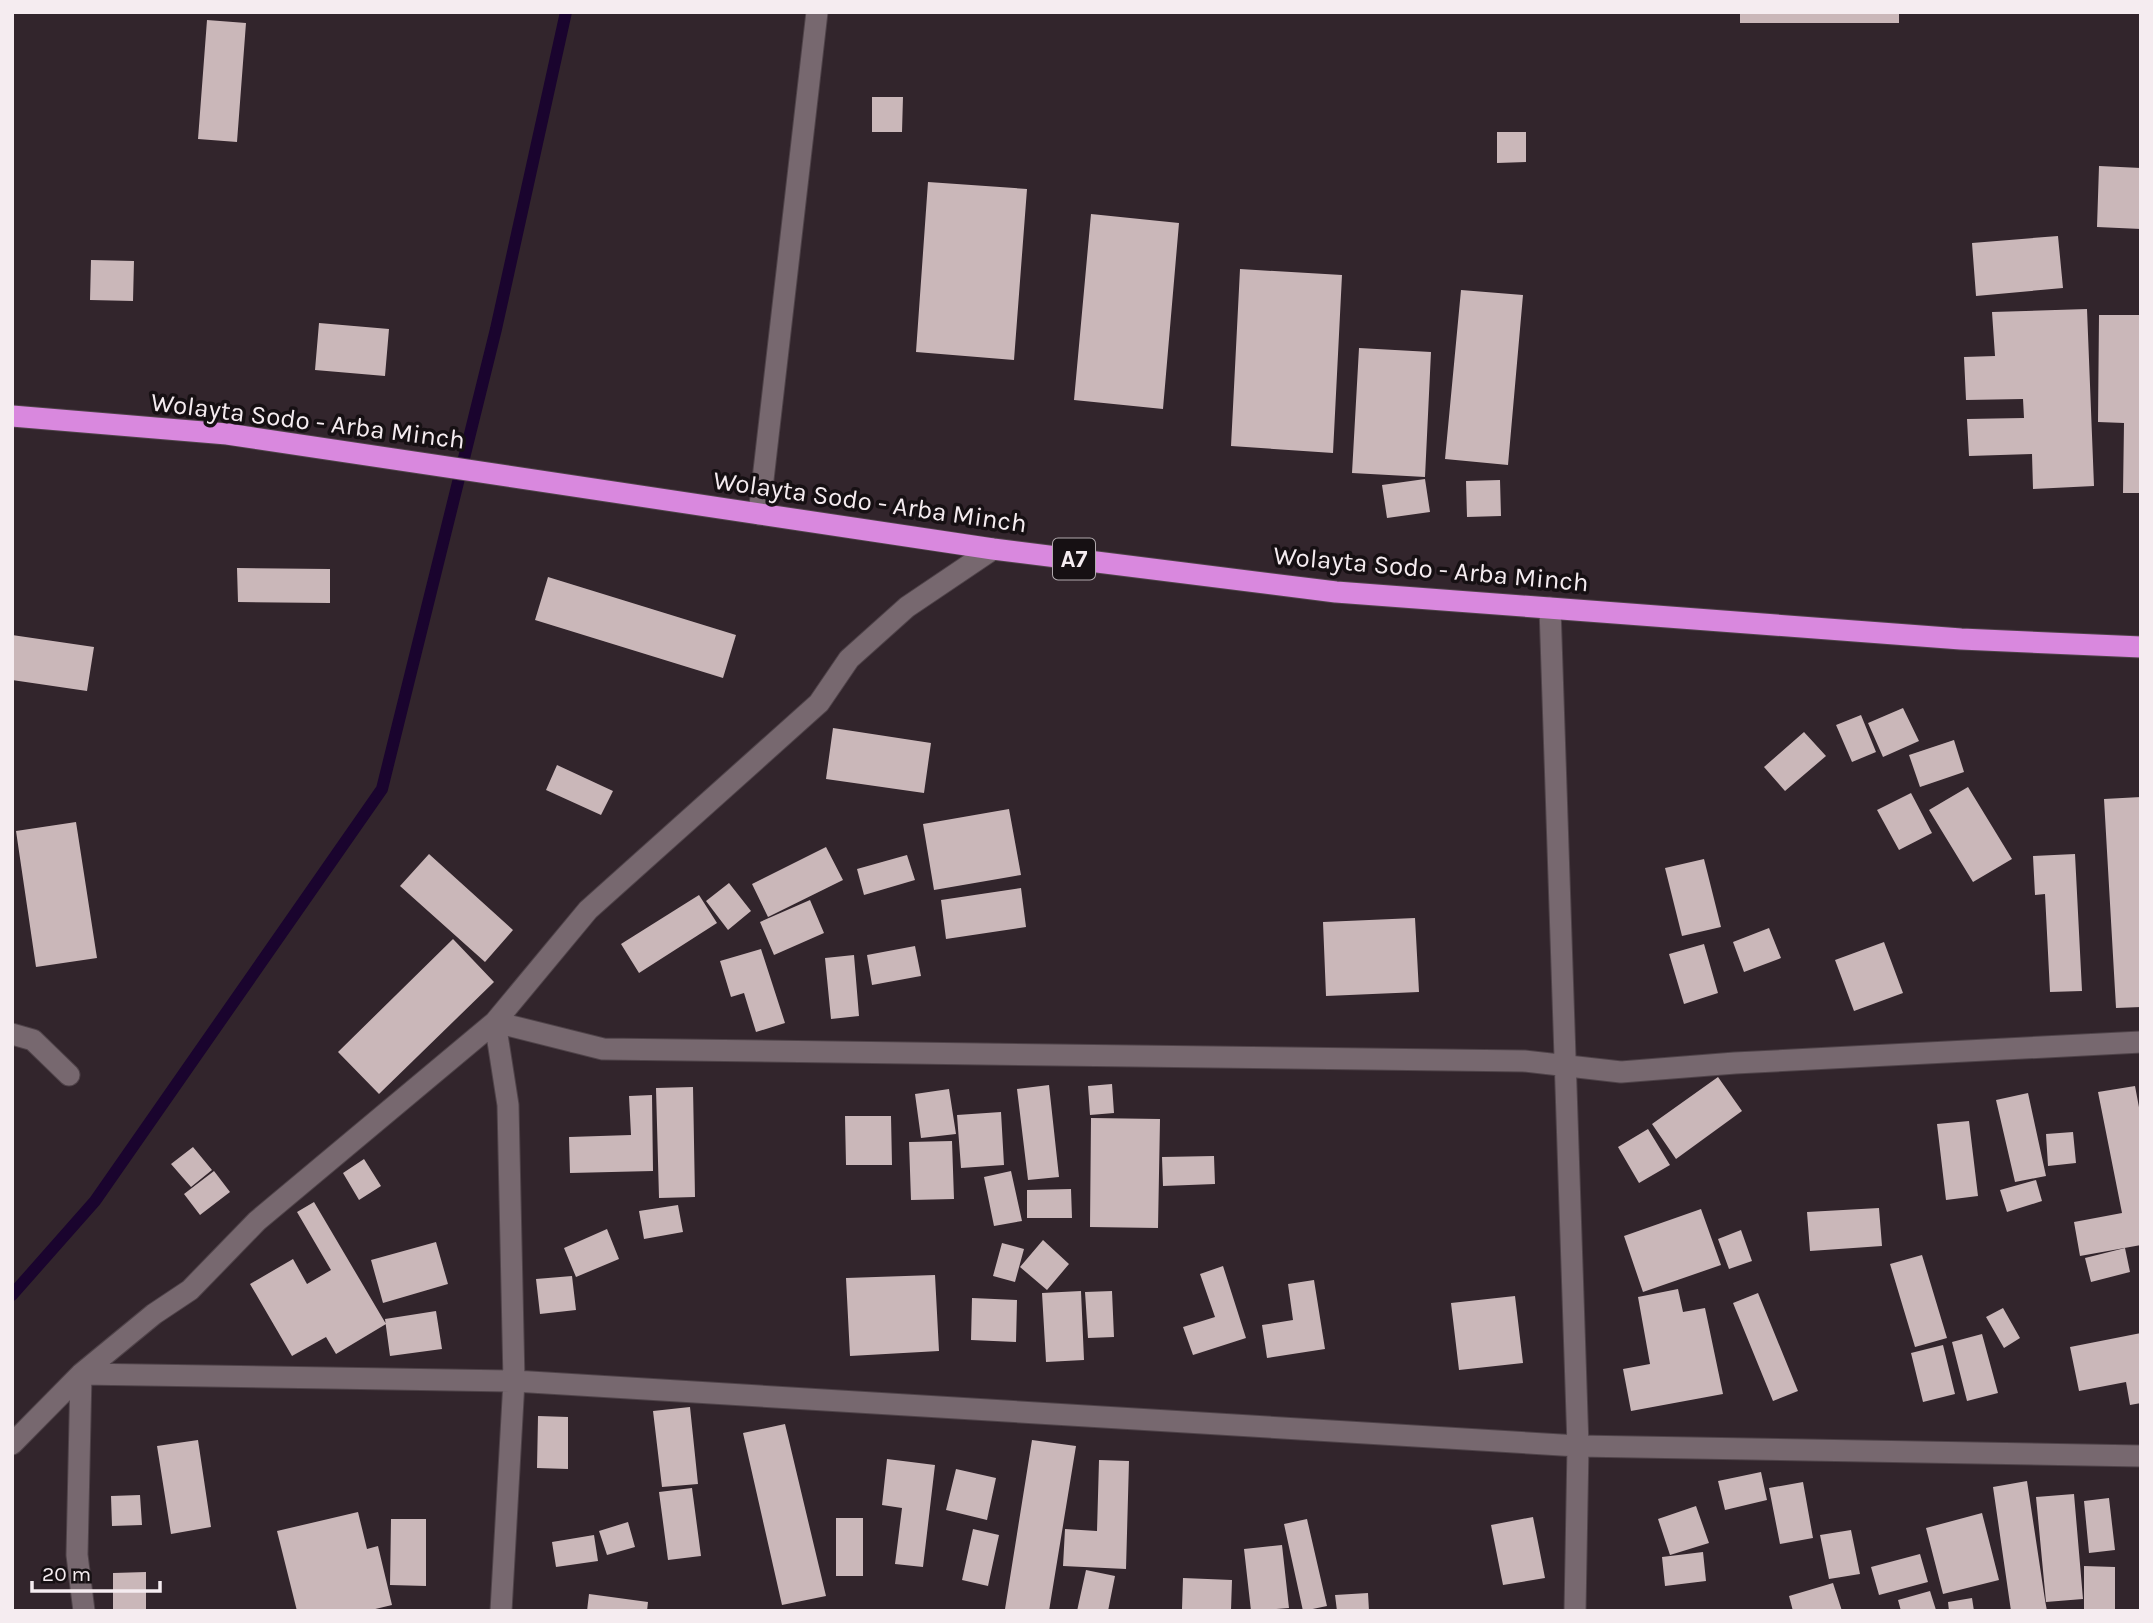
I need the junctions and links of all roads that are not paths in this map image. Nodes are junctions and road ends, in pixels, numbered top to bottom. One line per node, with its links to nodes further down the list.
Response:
1 (817, 12): 3 (street)
2 (12, 416): 3 (highway, Wolayta Sodo - Arba Minch / A7)
3 (759, 514): 4 (highway, Wolayta Sodo - Arba Minch / A7)
4 (993, 549): 5 (highway, Wolayta Sodo - Arba Minch / A7); 7 (street)
5 (1550, 608): 6 (highway, Wolayta Sodo - Arba Minch / A7); 10 (street)
6 (2141, 647)
7 (495, 1022): 10 (street); 12 (street); 13 (street)
8 (12, 1034): 11 (street)
9 (2141, 1042): 10 (street)
10 (1566, 1067): 15 (street)
11 (69, 1075)
12 (81, 1374): 13 (street); 14 (street); 17 (street)
13 (514, 1381): 15 (street); 18 (street)
14 (12, 1444)
15 (1578, 1446): 16 (street); 19 (street)
16 (2141, 1457)
17 (84, 1611)
18 (501, 1611)
19 (1575, 1611)

